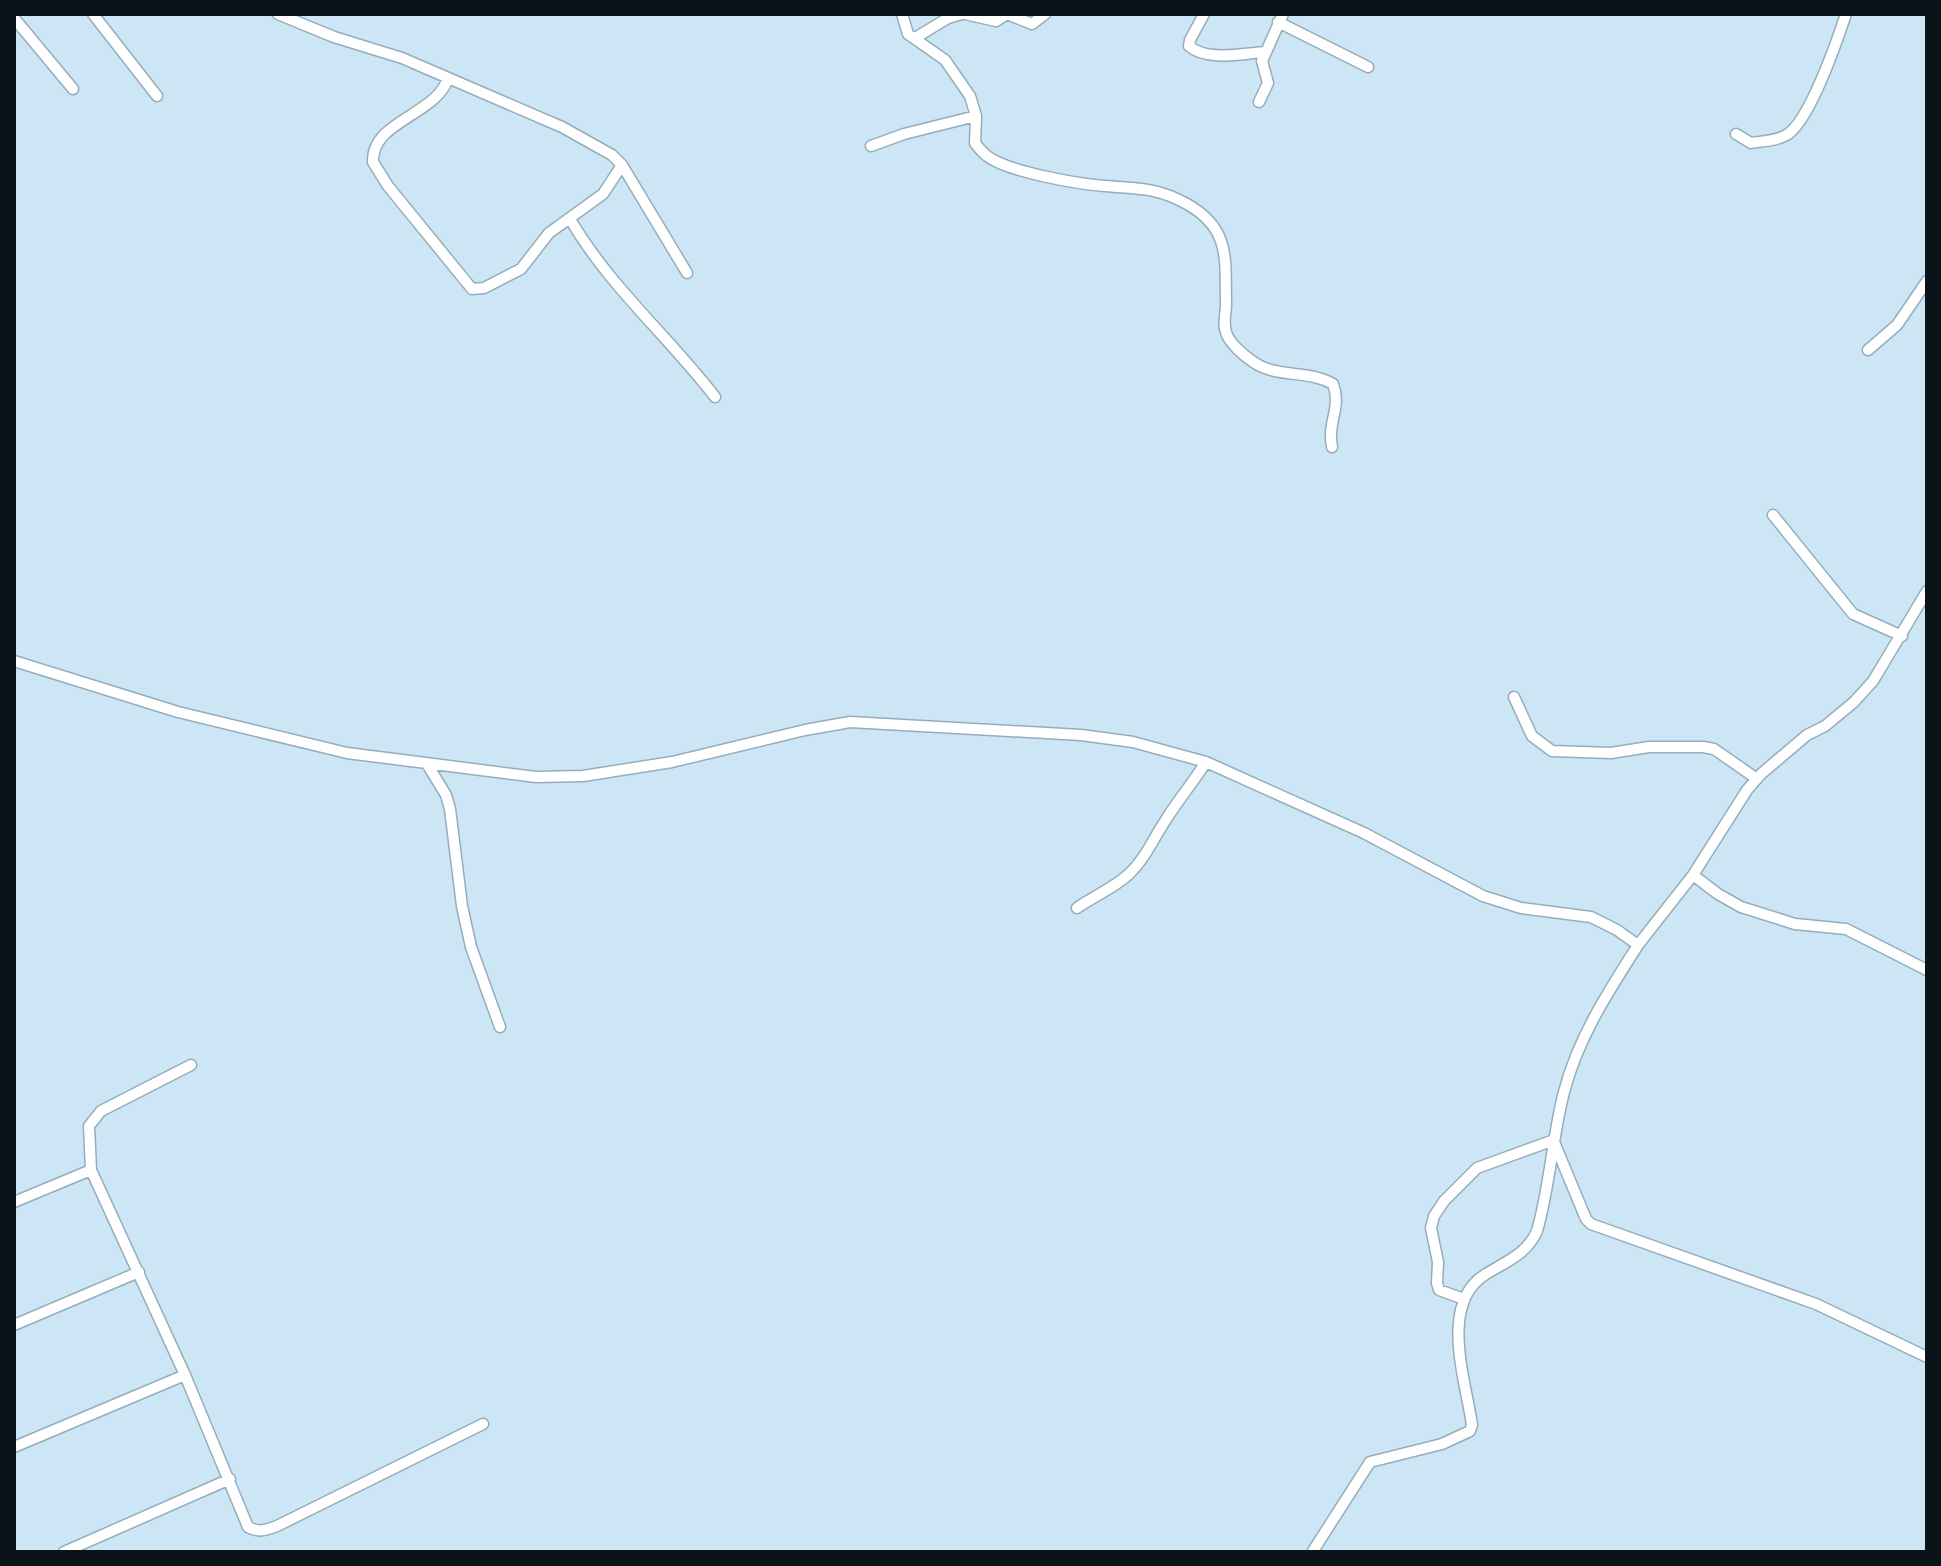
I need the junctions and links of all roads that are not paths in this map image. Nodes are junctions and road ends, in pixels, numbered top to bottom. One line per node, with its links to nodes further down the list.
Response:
1 (93, 14): 16 (street)
2 (278, 14): 14 (street)
3 (902, 14): 11 (street)
4 (963, 14): 5 (street); 11 (street)
5 (1007, 14): 6 (street)
6 (1045, 14)
7 (1204, 14): 12 (street)
8 (1846, 14): 19 (street)
9 (14, 18): 15 (street)
10 (1281, 18): 12 (street); 13 (street)
11 (915, 38): 18 (street)
12 (1265, 52): 17 (street)
13 (1368, 67)
14 (448, 78): 21 (street); 22 (street)
15 (73, 89)
16 (157, 96)
17 (1259, 102)
18 (976, 116): 20 (street); 27 (street)
19 (1736, 134)
20 (871, 146)
21 (622, 165): 22 (street); 23 (street)
22 (570, 219): 26 (street)
23 (687, 273)
24 (1927, 281): 25 (street)
25 (1868, 350)
26 (715, 397)
27 (1332, 447)
28 (1773, 515): 30 (street)
29 (1927, 591): 30 (street)
30 (1902, 636): 35 (street)
31 (14, 661): 34 (street)
32 (1514, 697): 35 (street)
33 (1206, 762): 34 (street); 37 (street); 38 (street)
34 (427, 764): 40 (street)
35 (1757, 779): 36 (street)
36 (1693, 875): 38 (street); 39 (street)
37 (1077, 908)
38 (1638, 945): 42 (street)
39 (1927, 970)
40 (500, 1027)
41 (191, 1065): 43 (street)
42 (1554, 1140): 46 (street); 46 (street); 48 (street)
43 (91, 1170): 44 (street); 45 (street)
44 (14, 1202)
45 (139, 1272): 47 (street); 49 (street)
46 (1464, 1299): 53 (street)
47 (14, 1325)
48 (1927, 1357)
49 (185, 1375): 51 (street); 52 (street)
50 (483, 1424): 52 (street)
51 (14, 1447)
52 (230, 1479): 54 (street)
53 (1313, 1551)
54 (64, 1552)

